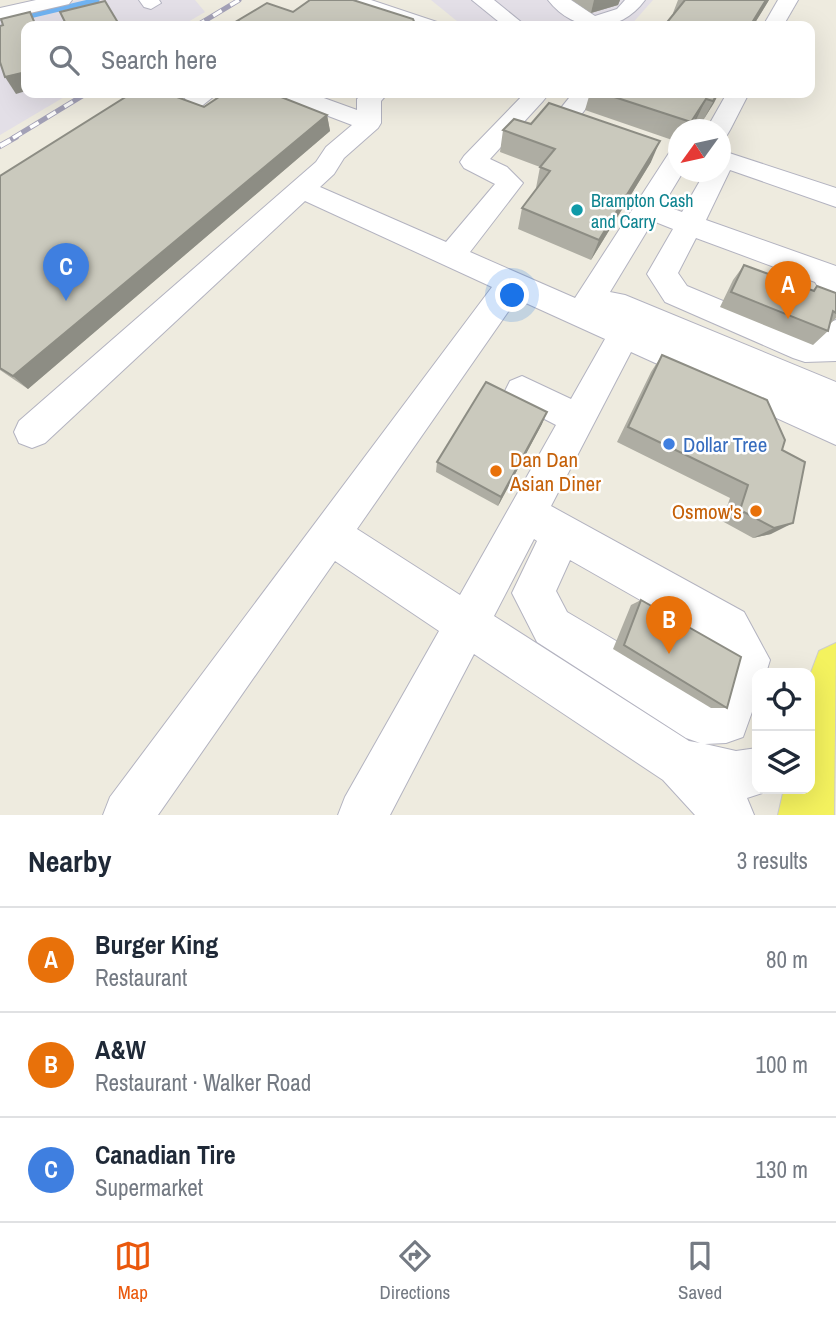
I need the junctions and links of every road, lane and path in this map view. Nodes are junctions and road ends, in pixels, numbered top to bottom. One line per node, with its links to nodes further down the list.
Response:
1 (62, 0): 7 (street)
2 (351, 0): 8 (street)
3 (482, 0): 9 (street)
4 (558, 0): 10 (street)
5 (788, 0): 12 (street)
6 (625, 9): 11 (street)
7 (0, 14)
8 (415, 21)
9 (509, 21)
10 (590, 21)
11 (598, 21)
12 (776, 21)
13 (200, 98): 20 (street)
14 (302, 98): 23 (street)
15 (370, 98): 23 (street)
16 (529, 98): 34 (street)
17 (538, 98): 21 (street)
18 (581, 98): 21 (street)
19 (735, 98): 22 (street)
20 (180, 112)
21 (564, 119): 24 (street)
22 (724, 119)
23 (369, 123): 29 (street)
24 (589, 127)
25 (653, 145): 26 (street)
26 (668, 150)
27 (731, 167): 31 (street)
28 (668, 175): 32 (street)
29 (310, 181): 34 (street); 44 (street)
30 (711, 182): 33 (street)
31 (836, 198)
32 (647, 209): 33 (street); 37 (street)
33 (689, 224): 35 (street); 39 (street)
34 (458, 247): 36 (street); 37 (street)
35 (831, 282)
36 (512, 283): 37 (street); 46 (street)
37 (587, 304): 38 (street)
38 (630, 323): 41 (street); 42 (street); 43 (street)
39 (836, 333)
40 (522, 391): 42 (street)
41 (836, 398)
42 (578, 419): 45 (street)
43 (836, 429)
44 (32, 432)
45 (544, 524): 45 (street); 47 (street)
46 (330, 535): 47 (street); 53 (street)
47 (467, 624): 50 (street); 52 (street)
48 (836, 668): 49 (main road)
49 (817, 732): 55 (main road)
50 (680, 763): 51 (street); 54 (street)
51 (752, 773)
52 (374, 809)
53 (128, 815)
54 (729, 815)
55 (806, 815)

